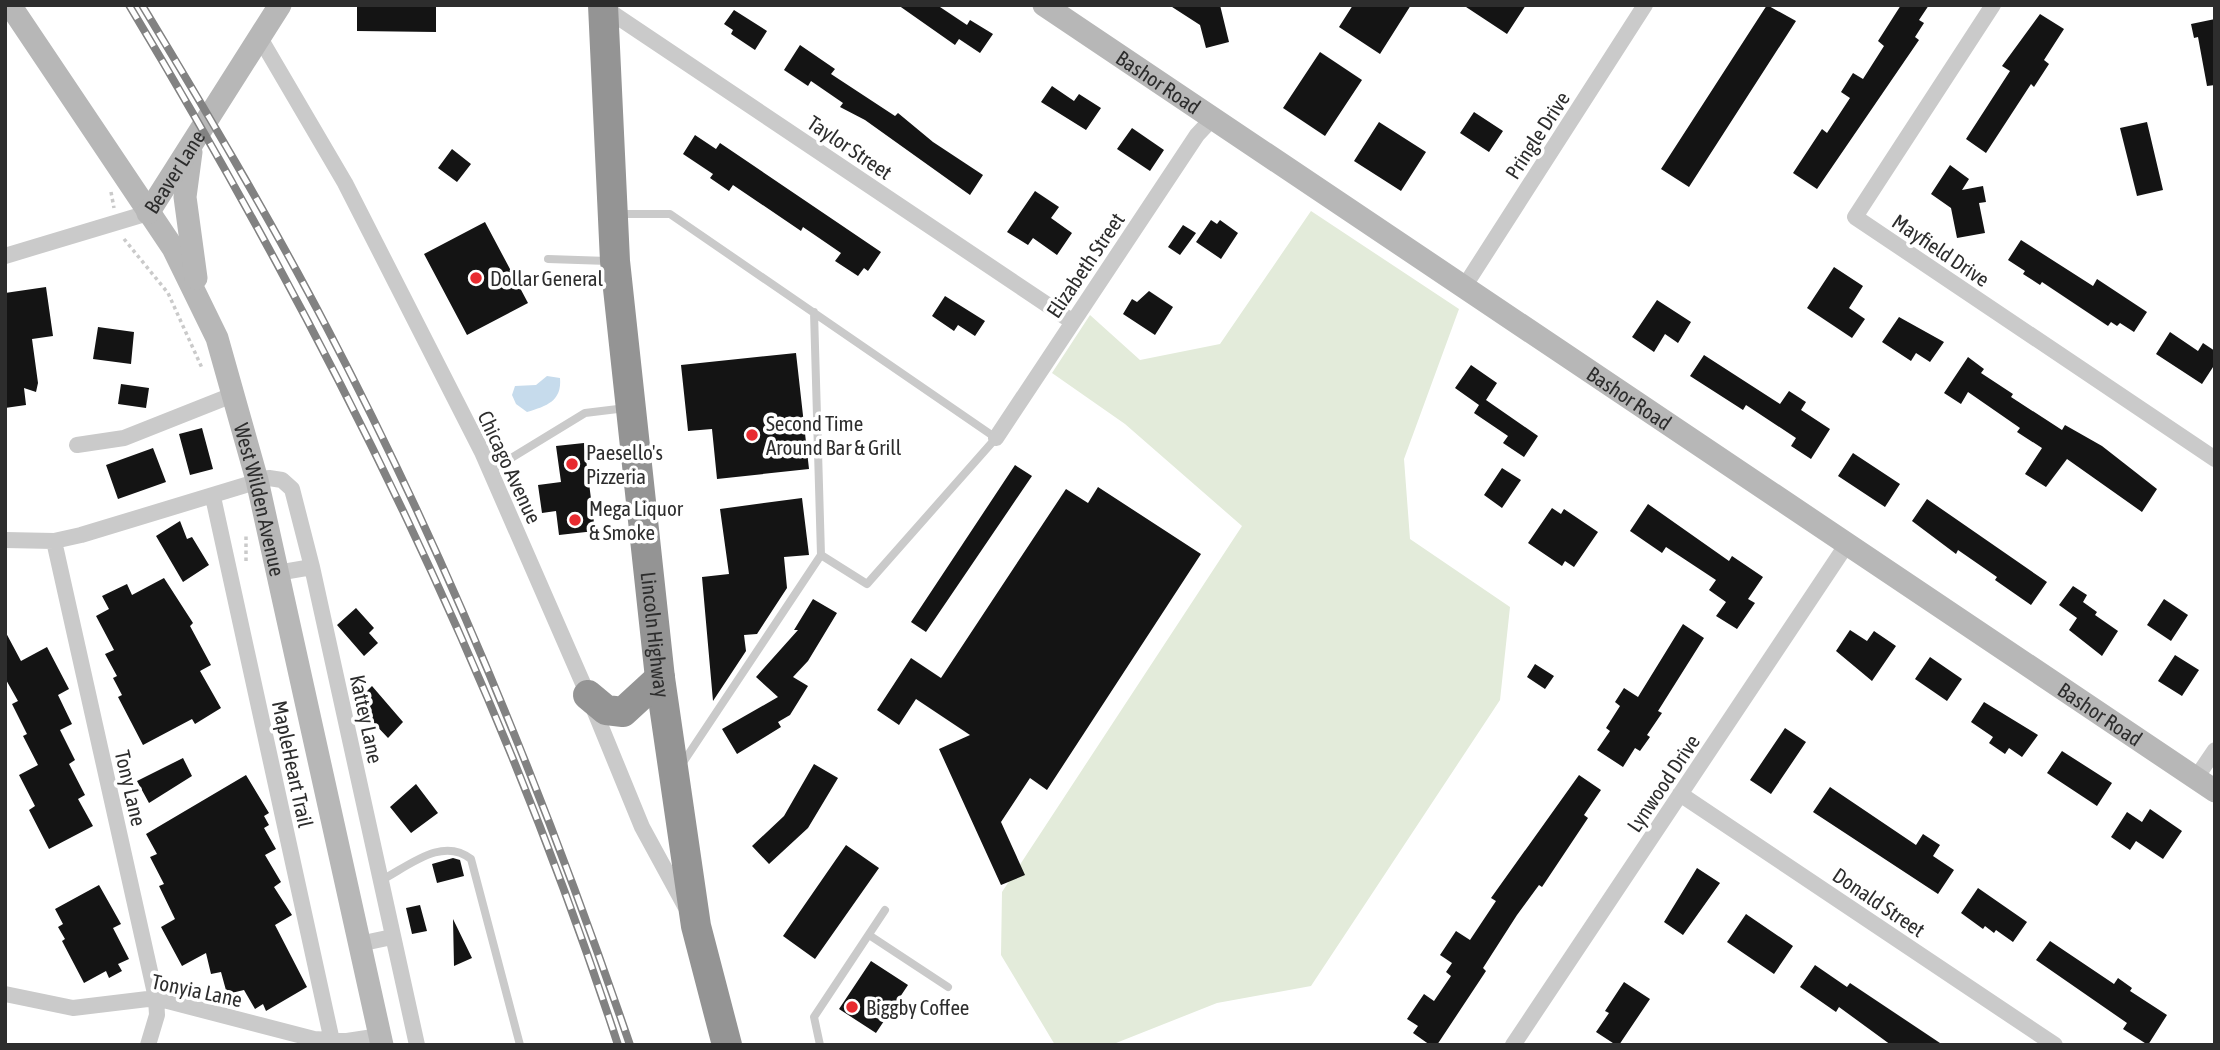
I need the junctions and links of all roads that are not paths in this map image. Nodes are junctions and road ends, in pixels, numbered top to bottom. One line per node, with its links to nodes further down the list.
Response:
1 (10, 5): 10 (street, West Wilden Avenue)
2 (280, 5): 7 (street, Beaver Lane)
3 (1044, 5): 8 (street, Bashor Road)
4 (1645, 5): 15 (street, Pringle Drive)
5 (1993, 5): 23 (street, Mayfield Drive)
6 (603, 6): 11 (highway, Lincoln Highway); 18 (street, Taylor Street)
7 (260, 38): 9 (street, Beaver Lane); 24 (street, Chicago Avenue)
8 (1212, 118): 15 (street, Bashor Road); 18 (street, Elizabeth Street)
9 (191, 147): 10 (street, Beaver Lane); 16 (street)
10 (148, 213): 12 (street, Beaver Lane); 16 (street, West Wilden Avenue)
11 (611, 214): 14 (highway, Lincoln Highway); 17 (lane)
12 (5, 256)
13 (548, 259): 14 (lane)
14 (614, 261): 20 (highway, Lincoln Highway)
15 (1464, 288): 29 (street, Bashor Road)
16 (200, 298): 19 (street, West Wilden Avenue)
17 (814, 312): 21 (lane); 30 (lane)
18 (1073, 321): 21 (street, Elizabeth Street)
19 (235, 394): 22 (street); 25 (street, West Wilden Avenue)
20 (629, 407): 24 (lane); 33 (highway, Lincoln Highway)
21 (996, 438): 30 (lane)
22 (77, 445)
23 (2215, 459)
24 (490, 471): 34 (street, Chicago Avenue)
25 (257, 480): 26 (street); 31 (street, Kattey Lane); 32 (street, West Wilden Avenue)
26 (213, 497): 28 (street); 49 (street, MapleHeart Trail)
27 (5, 540): 28 (street)
28 (54, 541): 47 (street, Tony Lane)
29 (1847, 544): 37 (street, Bashor Road); 38 (street, Lynwood Drive)
30 (821, 555): 36 (lane)
31 (312, 567): 32 (street); 39 (street, Kattey Lane)
32 (277, 573): 44 (street, West Wilden Avenue)
33 (660, 678): 34 (highway); 36 (highway, Lincoln Highway)
34 (588, 695): 41 (street, Chicago Avenue)
35 (2215, 750): 37 (street)
36 (675, 776): 41 (highway, Lincoln Highway)
37 (2205, 785)
38 (1681, 794): 55 (street, Lynwood Drive); 56 (street, Donald Street)
39 (379, 881): 43 (street, Kattey Lane); 52 (lane)
40 (886, 910): 42 (lane)
41 (696, 926): 53 (highway, Lincoln Highway)
42 (869, 935): 45 (lane); 54 (lane)
43 (392, 937): 44 (street); 51 (street, Kattey Lane)
44 (359, 944): 48 (street, West Wilden Avenue)
45 (948, 987)
46 (5, 995): 47 (street, Tonyia Lane)
47 (156, 998): 49 (street, Tonyia Lane); 50 (street, Tony Lane)
48 (381, 1040): 49 (street, Tonyia Lane)
49 (332, 1041)
50 (148, 1045)
51 (417, 1045)
52 (520, 1045)
53 (727, 1045)
54 (820, 1045)
55 (1513, 1045)
56 (2055, 1045)

